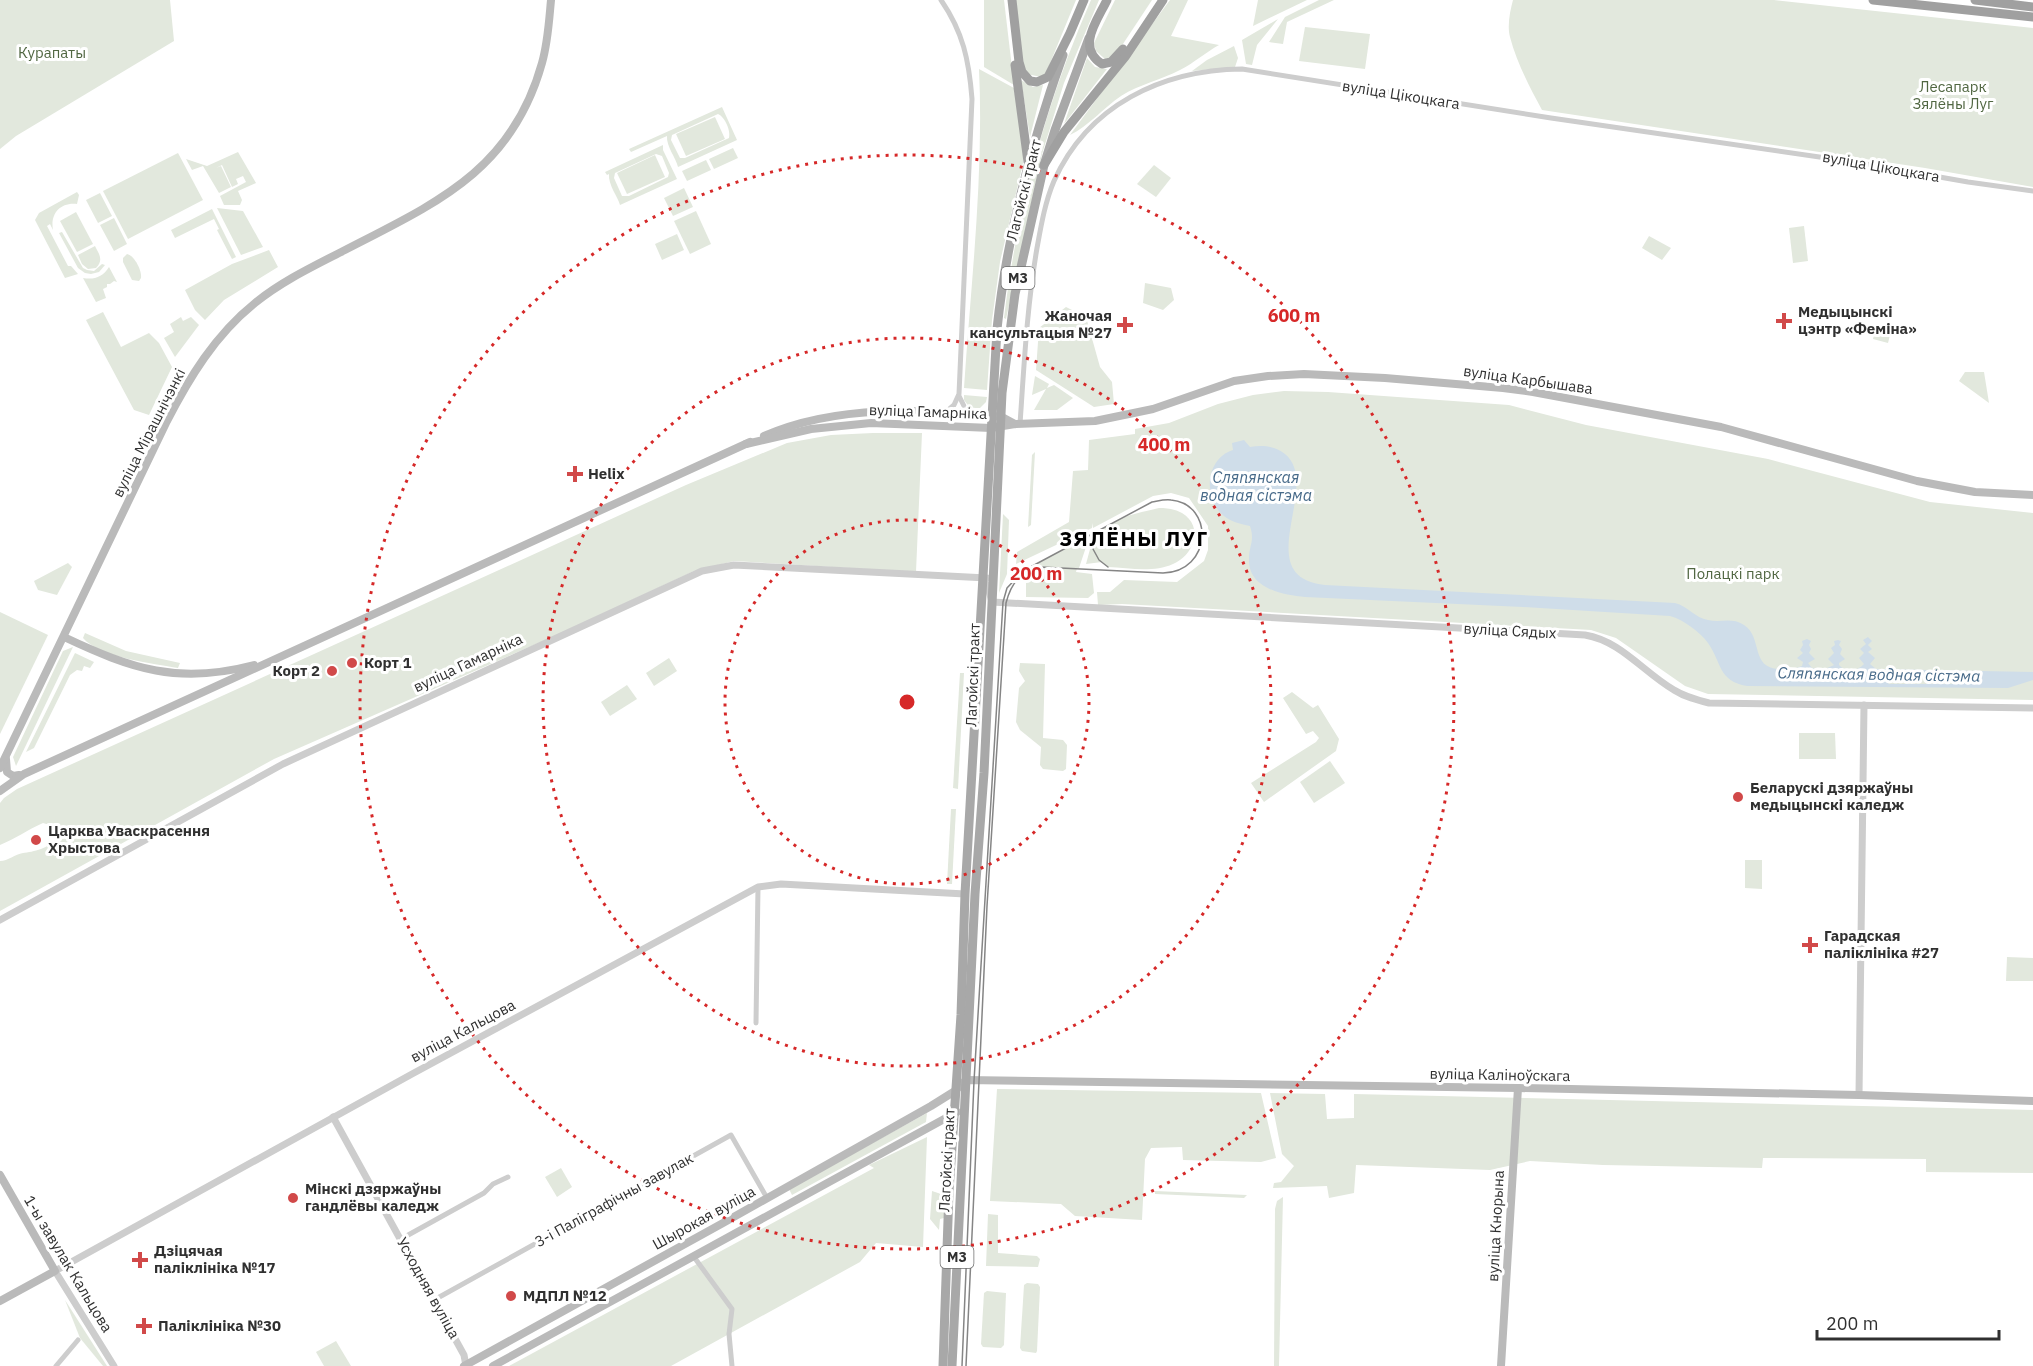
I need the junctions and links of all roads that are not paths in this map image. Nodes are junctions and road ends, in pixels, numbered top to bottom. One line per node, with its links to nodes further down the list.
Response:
1 (551, 0): 34 (main road, вуліца Мірашнічэнкі)
2 (941, 0): 19 (street)
3 (1007, 0): 16 (highway)
4 (1012, 0): 14 (highway)
5 (1084, 0): 14 (highway, Лагойскі тракт / М3)
6 (1107, 0): 15 (highway, Лагойскі тракт / М3)
7 (1156, 0): 15 (highway)
8 (1163, 0): 17 (highway)
9 (1873, 0): 13 (highway)
10 (1975, 0): 12 (highway)
11 (2019, 0): 12 (highway)
12 (2033, 7)
13 (2033, 17)
14 (1070, 33): 16 (main road, Лагойскі тракт / М3)
15 (1089, 38): 17 (main road, Лагойскі тракт / М3)
16 (1028, 162): 23 (main road, Лагойскі тракт / М3)
17 (1044, 165): 24 (main road, Лагойскі тракт / М3)
18 (2033, 191): 26 (street, вуліца Цікоцкага)
19 (959, 394): 21 (street); 22 (street)
20 (896, 411): 21 (main road, вуліца Гамарніка); 25 (main road); 29 (main road, вуліца Гамарніка)
21 (944, 413): 22 (main road, вуліца Гамарніка)
22 (968, 414): 23 (main road, вуліца Гамарніка)
23 (991, 416): 24 (main road, вуліца Гамарніка); 28 (main road, Лагойскі тракт / М3)
24 (1002, 417): 26 (main road, вуліца Гамарніка); 27 (main road, Лагойскі тракт / М3)
25 (897, 423): 28 (main road, вуліца Гамарніка); 29 (main road, вуліца Гамарніка)
26 (1018, 424): 27 (main road, вуліца Гамарніка); 30 (main road, вуліца Карбышава)
27 (1002, 427): 28 (main road, вуліца Гамарніка); 31 (main road, Лагойскі тракт / М3)
28 (991, 428): 32 (main road, Лагойскі тракт / М3)
29 (746, 444): 35 (main road, вуліца Гамарніка)
30 (2033, 495)
31 (994, 573): 32 (street); 33 (main road, Лагойскі тракт / М3)
32 (983, 579): 33 (street); 40 (main road, Лагойскі тракт / М3); 46 (street, вуліца Гамарніка)
33 (992, 602): 36 (street, вуліца Сядых); 41 (main road, Лагойскі тракт / М3)
34 (64, 637): 35 (main road, вуліца Гамарніка); 38 (main road, вуліца Мірашнічэнкі)
35 (273, 660): 42 (main road, вуліца Гамарніка)
36 (1864, 705): 37 (street, вуліца Сядых); 51 (street)
37 (2033, 708)
38 (6, 754): 39 (main road, вуліца Мірашнічэнкі); 42 (main road)
39 (0, 768)
40 (972, 772): 41 (main road); 45 (main road, Лагойскі тракт / М3)
41 (984, 772): 45 (main road, Лагойскі тракт / М3)
42 (24, 774): 43 (main road, вуліца Гамарніка)
43 (0, 791)
44 (758, 887): 45 (street, вуліца Кальцова); 47 (street); 54 (street, вуліца Кальцова)
45 (970, 894): 48 (main road, Лагойскі тракт / М3); 50 (main road, Лагойскі тракт / М3)
46 (0, 920)
47 (756, 1023)
48 (966, 1080): 49 (main road, вуліца Каліноўскага); 50 (main road, Шырокая вуліца); 53 (main road, Лагойскі тракт / М3)
49 (1518, 1088): 51 (main road, вуліца Каліноўскага); 74 (main road, вуліца Кнорына)
50 (955, 1091): 55 (main road, Лагойскі тракт / М3); 58 (main road, Шырокая вуліца)
51 (1859, 1095): 52 (main road, вуліца Каліноўскага)
52 (2033, 1101)
53 (965, 1108): 55 (main road, Шырокая вуліца); 73 (main road, Лагойскі тракт / М3)
54 (333, 1117): 61 (street, Усходняя вуліца); 63 (street, вуліца Кальцова)
55 (951, 1120): 60 (main road, Шырокая вуліца); 72 (main road, Лагойскі тракт / М3)
56 (0, 1174): 63 (main road, 1-ы завулак Кальцова)
57 (507, 1177): 61 (street)
58 (779, 1192): 59 (main road, Шырокая вуліца); 60 (main road)
59 (767, 1198): 64 (street, 3-і Паліграфічны завулак); 69 (main road, Шырокая вуліца)
60 (787, 1205): 62 (main road, Шырокая вуліца)
61 (401, 1239): 64 (street, Усходняя вуліца)
62 (694, 1257): 70 (main road, Шырокая вуліца); 71 (street)
63 (55, 1271): 65 (main road, вуліца Кальцова); 68 (street, 1-ы завулак Кальцова)
64 (434, 1300): 69 (street, Усходняя вуліца)
65 (0, 1301)
66 (78, 1340): 67 (street)
67 (56, 1366)
68 (114, 1366)
69 (466, 1366)
70 (493, 1366)
71 (732, 1366)
72 (943, 1366)
73 (952, 1366)
74 (1502, 1366)

